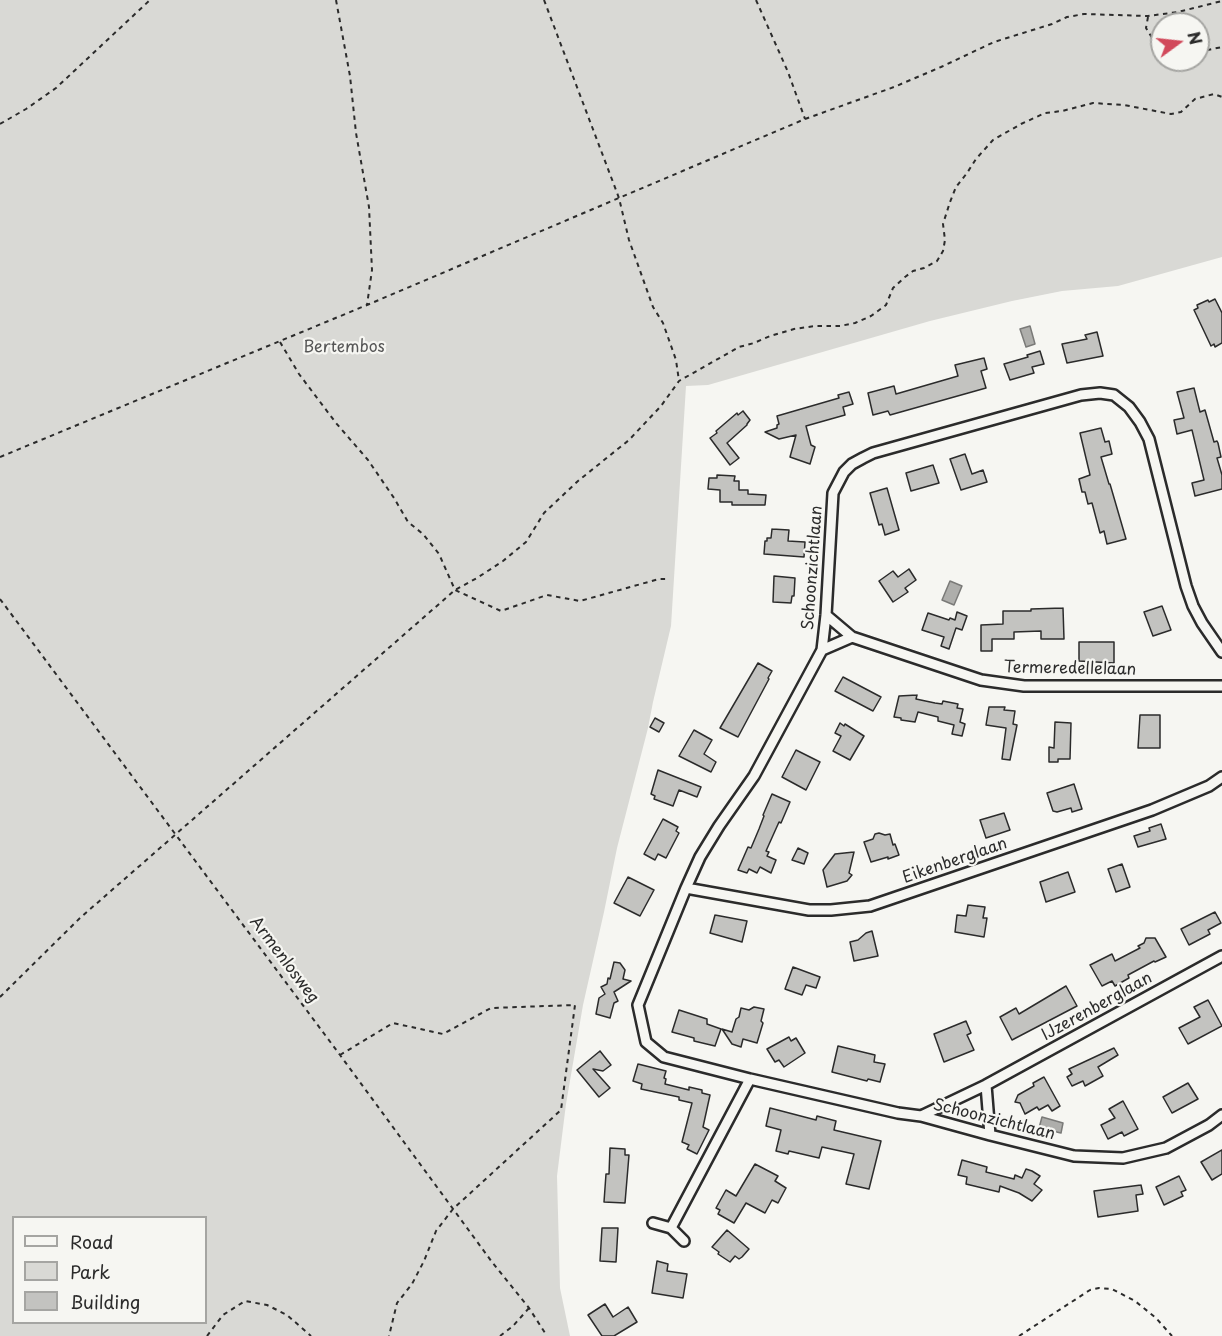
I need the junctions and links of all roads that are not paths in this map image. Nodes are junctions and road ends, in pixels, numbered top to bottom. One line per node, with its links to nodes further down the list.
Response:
1 (826, 615): 2 (street, Termeredellelaan); 3 (street, Schoonzichtlaan); 4 (street, Schoonzichtlaan)
2 (852, 637): 3 (street); 5 (street, Termeredellelaan)
3 (822, 650): 7 (street, Schoonzichtlaan)
4 (1222, 652)
5 (1222, 686)
6 (1222, 777): 7 (street, Eikenberglaan)
7 (686, 888): 9 (street, Schoonzichtlaan)
8 (1222, 956): 10 (street, IJzerenberglaan)
9 (750, 1079): 12 (street, Schoonzichtlaan); 15 (street)
10 (986, 1085): 12 (street, IJzerenberglaan); 13 (street)
11 (1222, 1115): 13 (street, Schoonzichtlaan)
12 (921, 1116): 13 (street, Schoonzichtlaan)
13 (990, 1135)
14 (653, 1223): 15 (street)
15 (671, 1228): 16 (street)
16 (684, 1241)

